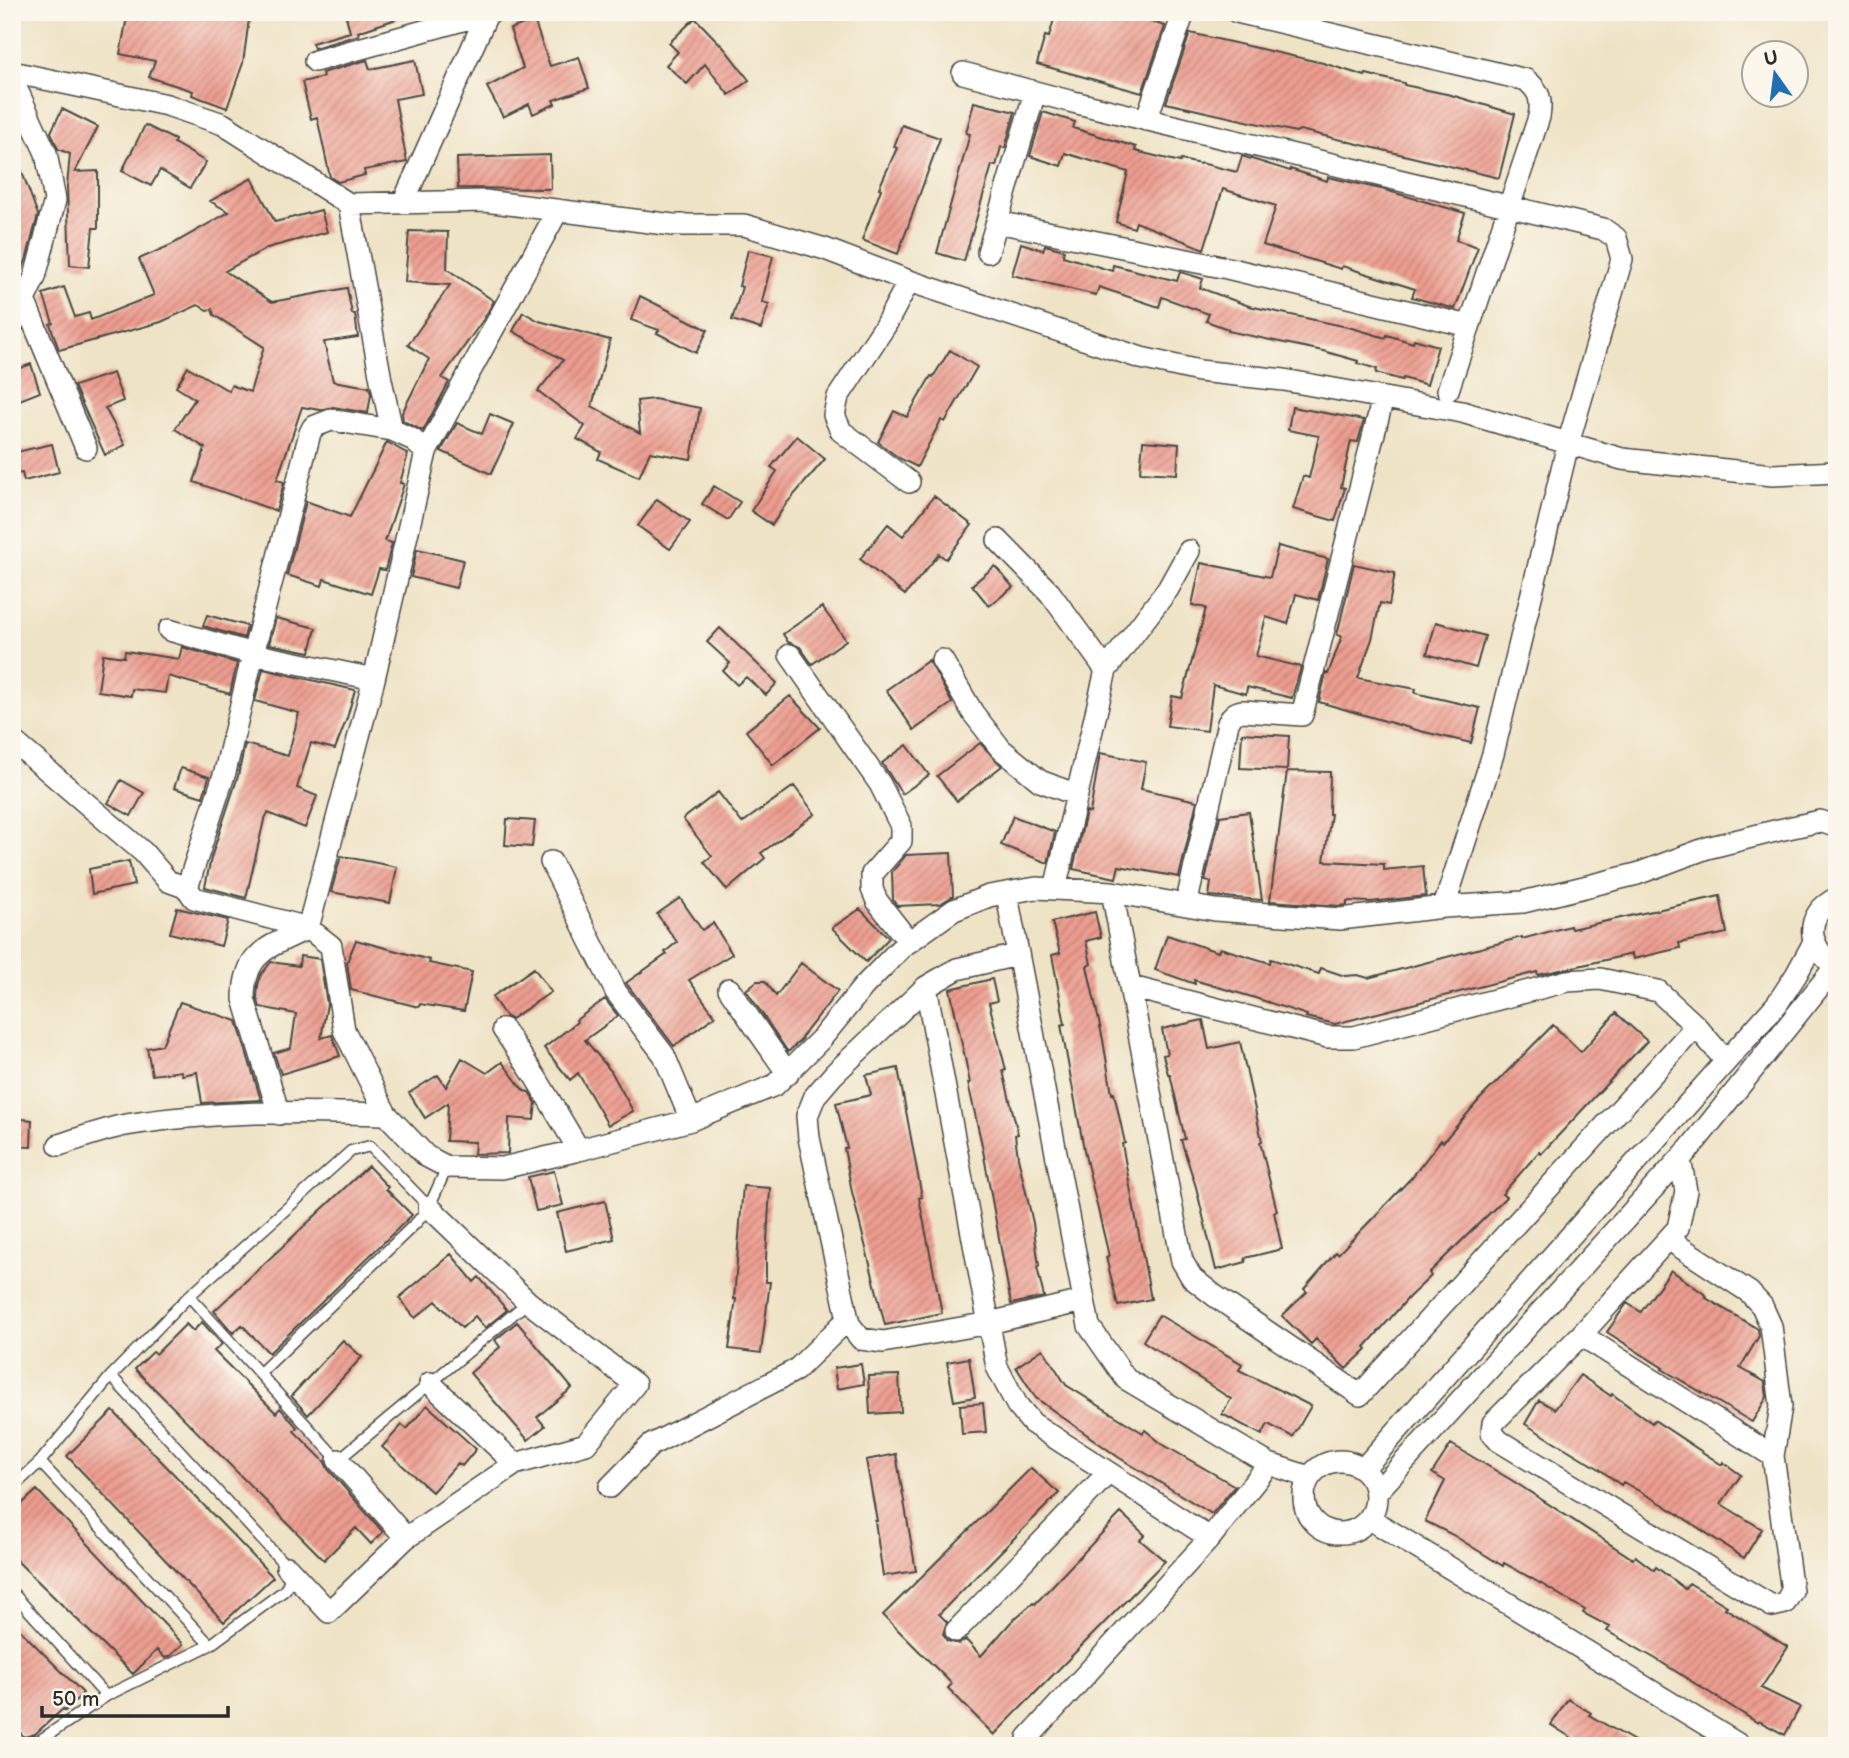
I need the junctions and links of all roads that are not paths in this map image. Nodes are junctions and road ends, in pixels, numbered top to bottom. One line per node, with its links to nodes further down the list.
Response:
1 (1184, 12): 9 (street)
2 (1237, 12): 12 (street)
3 (489, 13): 4 (street); 10 (street)
4 (315, 61)
5 (12, 72): 11 (street)
6 (963, 73): 8 (street)
7 (12, 79): 17 (street)
8 (1035, 92): 9 (street); 14 (street)
9 (1146, 120): 12 (street)
10 (403, 203): 11 (street); 13 (street)
11 (349, 204): 22 (street)
12 (1509, 208): 19 (street); 23 (street)
13 (558, 210): 16 (street); 25 (street)
14 (997, 222): 15 (street); 19 (street)
15 (988, 252)
16 (909, 281): 21 (street); 27 (street)
17 (24, 300): 18 (street); 24 (street)
18 (12, 325)
19 (1469, 326): 20 (street)
20 (1448, 390)
21 (1383, 398): 23 (street); 44 (street)
22 (392, 430): 25 (street); 31 (street)
23 (1568, 444): 26 (street); 46 (street)
24 (86, 448)
25 (426, 452): 35 (street)
26 (1837, 472)
27 (909, 482)
28 (998, 541): 34 (street)
29 (1189, 551): 34 (street)
30 (169, 630): 31 (street)
31 (253, 654): 35 (street); 40 (street)
32 (790, 655): 48 (street)
33 (942, 660): 37 (street)
34 (1106, 670): 37 (street)
35 (374, 680): 47 (street)
36 (12, 740): 40 (street)
37 (1077, 795): 41 (street)
38 (1837, 827): 46 (street)
39 (551, 862): 61 (street)
40 (187, 888): 47 (street)
41 (1055, 889): 44 (street); 48 (street)
42 (1837, 898): 49 (street)
43 (1114, 902): 53 (street)
44 (1186, 905): 46 (street)
45 (1009, 906): 50 (street)
46 (1444, 907)
47 (308, 928): 59 (street); 60 (street)
48 (909, 942): 58 (street)
49 (1814, 942): 51 (street); 57 (street)
50 (1017, 955): 52 (street); 70 (street)
51 (1836, 966): 64 (street)
52 (926, 987): 71 (street); 72 (street)
53 (1131, 987): 55 (street); 55 (street)
54 (729, 989): 58 (street)
55 (1696, 1026): 57 (street)
56 (503, 1029): 63 (street)
57 (1726, 1061): 82 (street)
58 (788, 1074): 61 (street)
59 (279, 1114): 60 (street); 62 (street)
60 (386, 1114): 65 (street)
61 (691, 1120): 63 (street)
62 (59, 1145)
63 (579, 1150): 65 (street)
64 (1680, 1159): 67 (street); 87 (street)
65 (447, 1167): 66 (lane)
66 (429, 1207): 68 (lane); 69 (street); 74 (lane)
67 (1668, 1239): 73 (street); 77 (street)
68 (189, 1296): 74 (lane); 75 (lane)
69 (528, 1301): 76 (lane); 80 (street)
70 (1083, 1301): 72 (street); 81 (street)
71 (848, 1320): 72 (street); 85 (street)
72 (989, 1323): 83 (street)
73 (1581, 1335): 77 (street); 77 (street)
74 (260, 1373): 78 (lane)
75 (111, 1376): 79 (lane); 91 (lane)
76 (430, 1383): 78 (lane); 80 (street)
77 (1773, 1455)
78 (338, 1460): 89 (street)
79 (40, 1462): 86 (lane); 94 (lane)
80 (514, 1464): 89 (street)
81 (1269, 1464): 84 (street); 90 (street)
82 (1363, 1469): 84 (street); 87 (street)
83 (1108, 1473): 90 (street); 93 (street)
84 (1309, 1477): 88 (street)
85 (610, 1487)
86 (12, 1488)
87 (1376, 1493): 88 (street)
88 (1370, 1519): 98 (street)
89 (406, 1538): 91 (street)
90 (1210, 1538): 96 (street)
91 (287, 1567): 94 (lane)
92 (12, 1592): 95 (lane)
93 (956, 1631)
94 (210, 1645): 95 (lane)
95 (106, 1696): 97 (lane)
96 (1028, 1738)
97 (12, 1741)
98 (1741, 1746)

